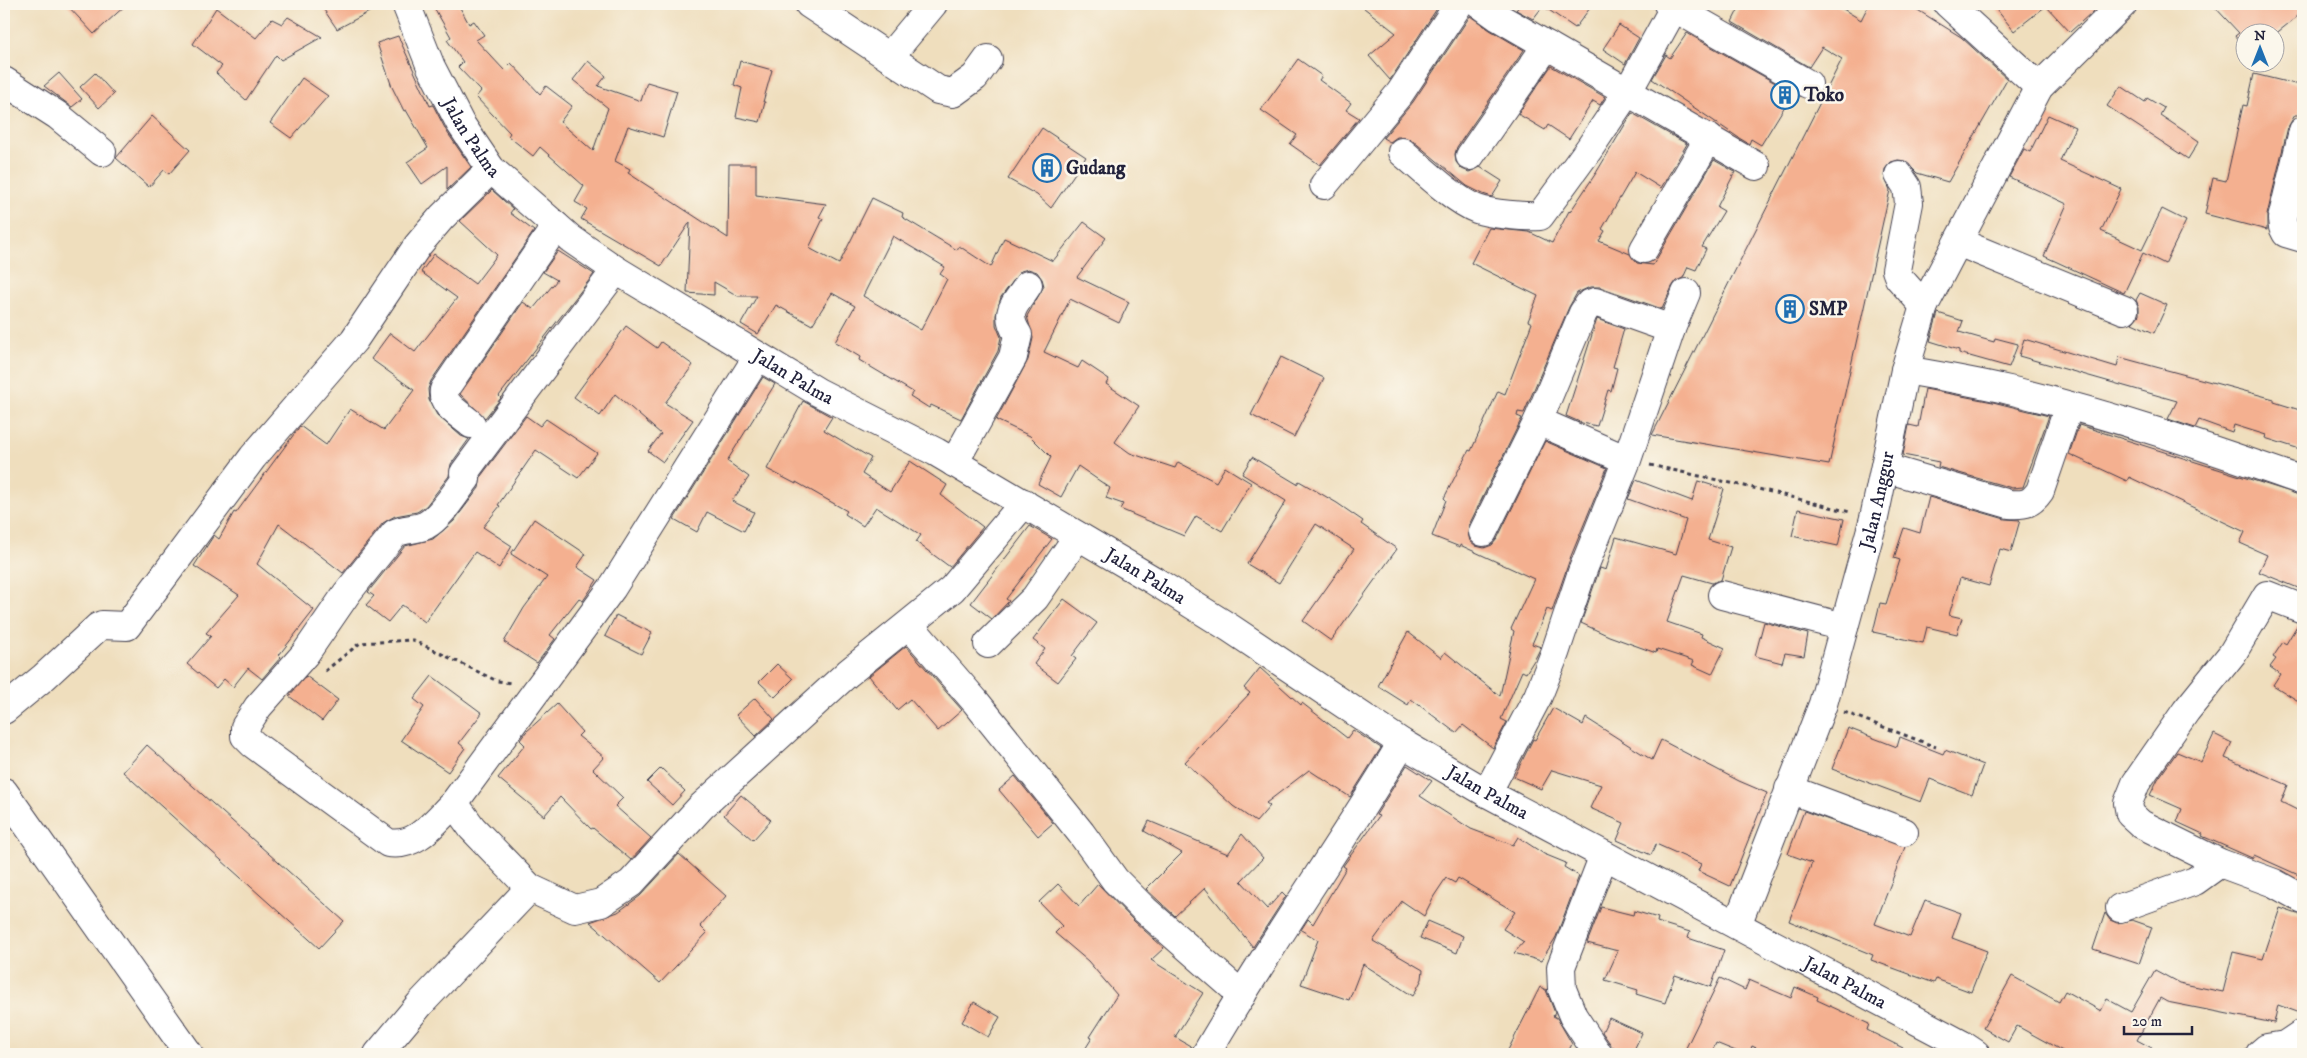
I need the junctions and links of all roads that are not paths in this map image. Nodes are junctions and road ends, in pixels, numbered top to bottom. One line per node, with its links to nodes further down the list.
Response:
1 (406, 4): 22 (street, Jalan Palma)
2 (809, 4): 10 (street)
3 (933, 4): 10 (street)
4 (1459, 4): 24 (street)
5 (1480, 4): 9 (street)
6 (1948, 4): 14 (street)
7 (2123, 4): 14 (street, Jalan Anggur)
8 (1672, 5): 13 (street); 15 (street)
9 (1547, 45): 15 (street); 20 (street)
10 (889, 57): 11 (street)
11 (988, 59)
12 (4, 82): 18 (street)
13 (1808, 84)
14 (2039, 87): 27 (street, Jalan Anggur)
15 (1628, 91): 17 (street); 19 (street)
16 (2303, 130): 26 (street)
17 (1709, 138): 21 (street); 28 (street)
18 (102, 152)
19 (1402, 152)
20 (1470, 156)
21 (1756, 166)
22 (491, 169): 25 (street, Jalan Palma); 52 (street)
23 (1899, 175): 32 (street)
24 (1324, 185)
25 (556, 226): 29 (street, Jalan Palma); 39 (street)
26 (2303, 238)
27 (1958, 242): 32 (street, Jalan Anggur); 33 (street)
28 (1644, 249)
29 (616, 270): 35 (street, Jalan Palma); 57 (street)
30 (1028, 284): 41 (street)
31 (1686, 293): 34 (street)
32 (1924, 306): 36 (street, Jalan Anggur)
33 (2124, 310)
34 (1671, 329): 38 (street); 40 (street)
35 (758, 356): 41 (street, Jalan Palma); 57 (street)
36 (1905, 370): 37 (street); 42 (street, Jalan Anggur)
37 (2069, 406): 42 (street); 43 (street)
38 (1538, 421): 40 (street); 45 (street)
39 (472, 424)
40 (1627, 460): 56 (street)
41 (954, 463): 44 (street, Jalan Palma)
42 (1885, 468): 50 (street, Jalan Anggur)
43 (2303, 481)
44 (1024, 503): 46 (street, Jalan Palma); 49 (street)
45 (1483, 532)
46 (1078, 536): 51 (street); 53 (street, Jalan Palma)
47 (1722, 594): 50 (street)
48 (2303, 609): 60 (street)
49 (909, 624): 61 (street); 65 (street)
50 (1844, 627): 54 (street, Jalan Anggur)
51 (988, 644)
52 (4, 710)
53 (1402, 743): 56 (street, Jalan Palma); 65 (street)
54 (1789, 789): 58 (street); 64 (street, Jalan Anggur)
55 (4, 792): 68 (street)
56 (1487, 793): 59 (street, Jalan Palma)
57 (454, 803): 61 (street)
58 (1904, 832)
59 (1604, 855): 64 (street, Jalan Palma); 71 (street)
60 (2220, 863): 62 (street); 63 (street)
61 (530, 888): 69 (street)
62 (2303, 899)
63 (2120, 908)
64 (1737, 925): 67 (street, Jalan Palma)
65 (1242, 995): 70 (street)
66 (2303, 1032): 72 (street)
67 (1964, 1051)
68 (189, 1054)
69 (378, 1054)
70 (1206, 1054)
71 (1598, 1054)
72 (2260, 1054)

